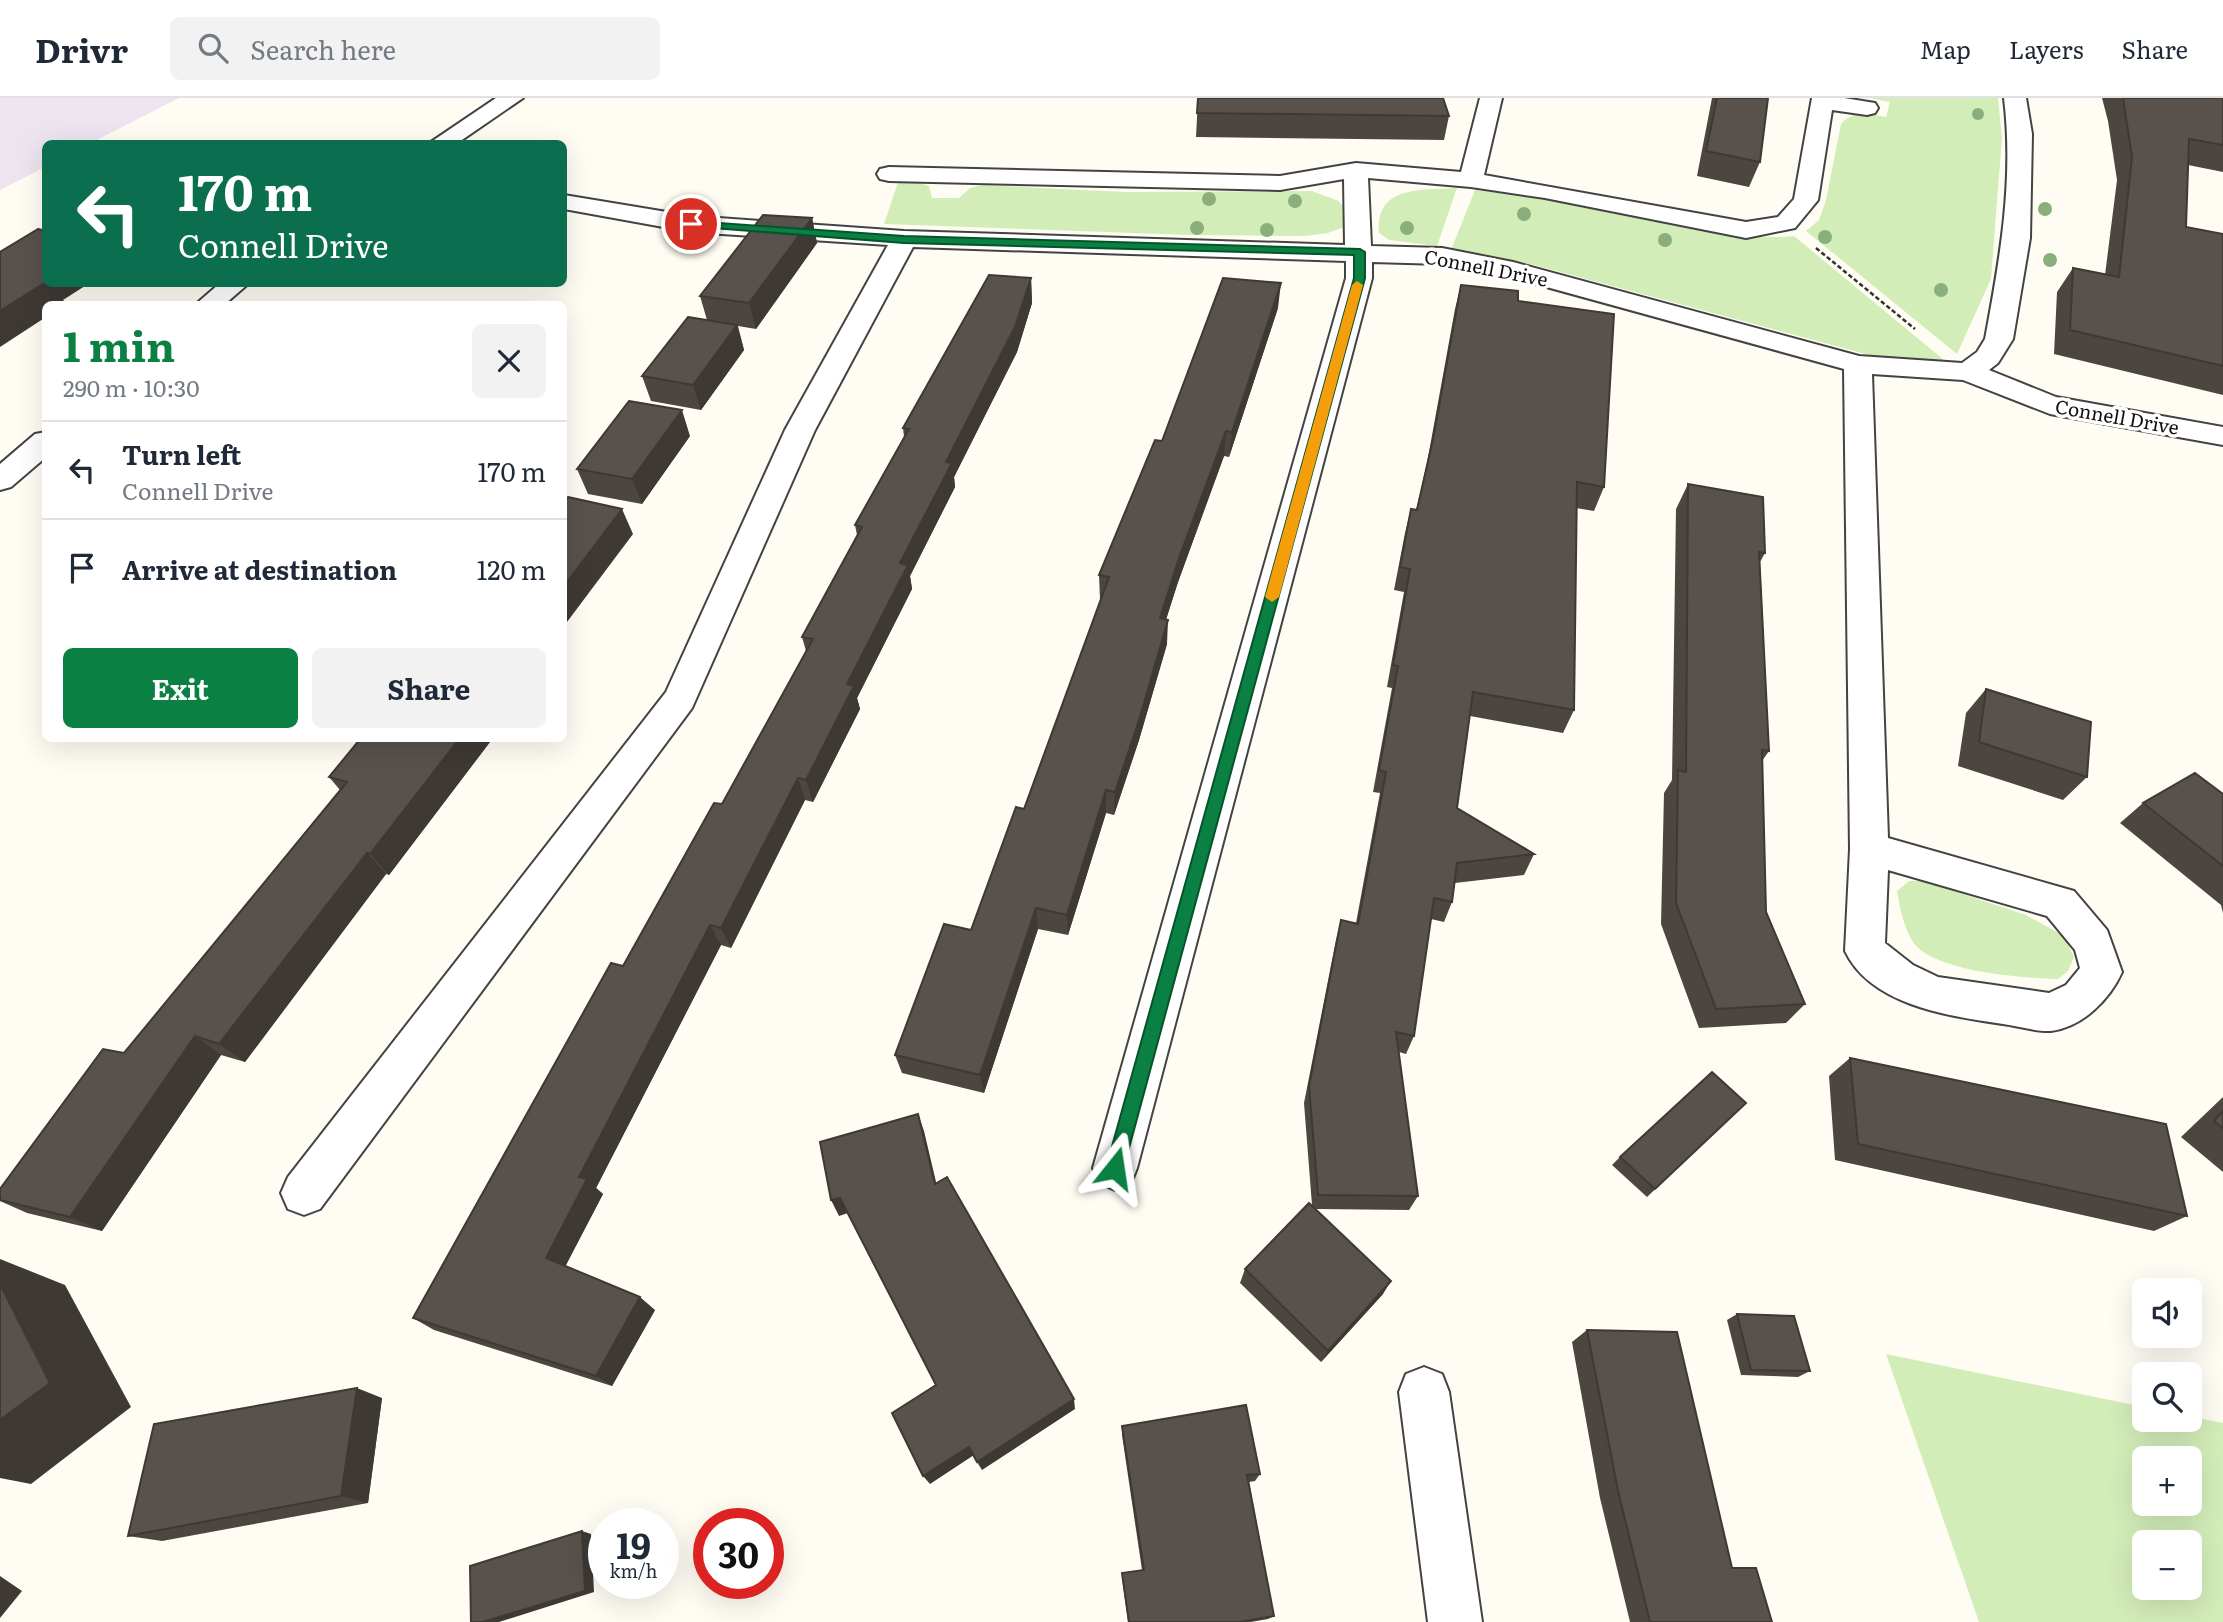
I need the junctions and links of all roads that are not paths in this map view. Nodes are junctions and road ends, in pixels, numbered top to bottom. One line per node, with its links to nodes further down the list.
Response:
1 (512, 98): 6 (street)
2 (1491, 98): 9 (street)
3 (2015, 98): 16 (street)
4 (1823, 100): 5 (street); 9 (street)
5 (1867, 108)
6 (445, 140)
7 (1356, 170): 8 (street); 9 (street); 12 (street)
8 (889, 174)
9 (1471, 180)
10 (567, 203): 11 (street, Connell Drive)
11 (904, 239): 12 (street, Connell Drive); 22 (street)
12 (1360, 252): 15 (street, Connell Drive); 21 (street)
13 (231, 287): 14 (street)
14 (213, 301)
15 (1858, 364): 16 (street, Connell Drive); 20 (street)
16 (1968, 372): 17 (street, Connell Drive)
17 (2223, 436)
18 (42, 444): 19 (street)
19 (0, 480)
20 (1869, 849): 20 (street)
21 (1115, 1168)
22 (304, 1193)
23 (1424, 1392): 24 (street)
24 (1455, 1622)

